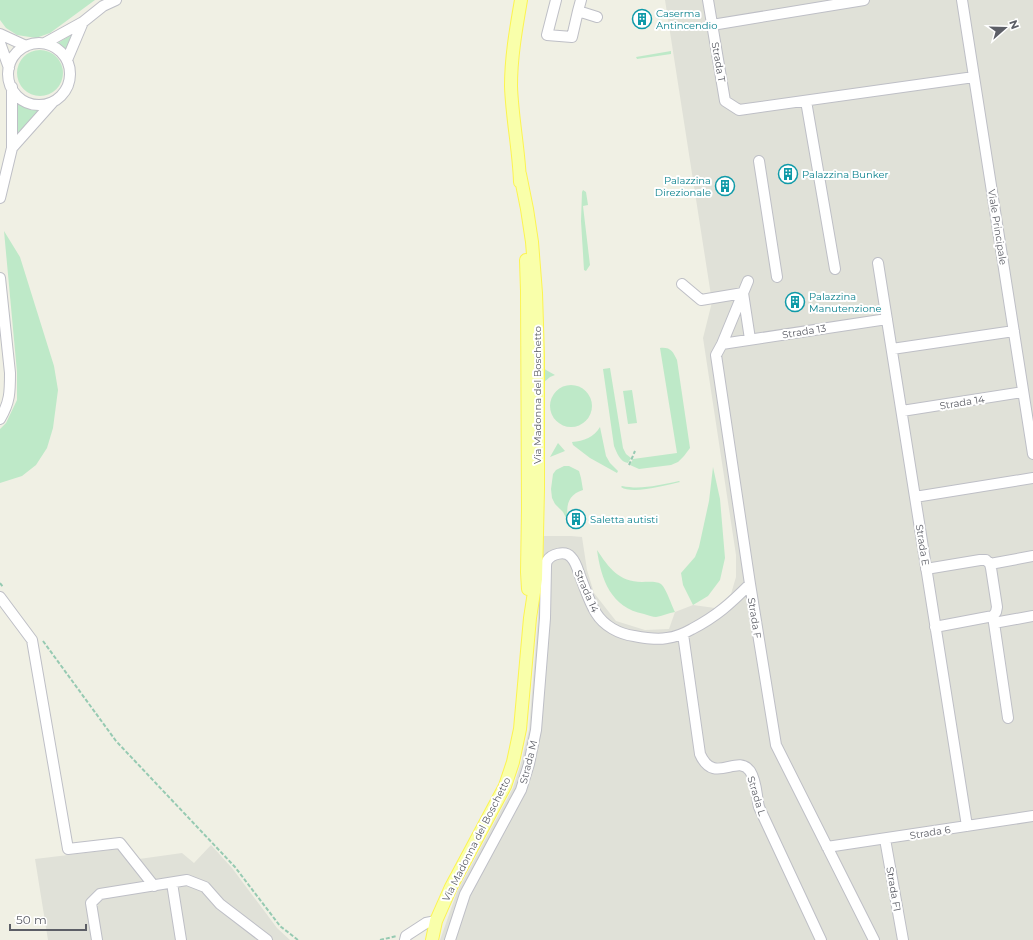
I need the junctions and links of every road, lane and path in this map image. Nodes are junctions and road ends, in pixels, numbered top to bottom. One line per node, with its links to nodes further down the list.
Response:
1 (116, 0): 10 (street)
2 (521, 0): 64 (main road, Via Madonna del Boschetto)
3 (556, 0): 8 (street)
4 (581, 0): 8 (street)
5 (708, 0): 11 (street, Strada T)
6 (864, 0): 11 (street)
7 (962, 0): 18 (street, Viale Principale)
8 (578, 11): 9 (street)
9 (597, 17)
10 (83, 22): 14 (street); 16 (street)
11 (712, 25): 21 (street, Strada T)
12 (0, 34): 15 (street)
13 (0, 43): 17 (street)
14 (45, 43): 15 (street); 16 (street)
15 (26, 46): 17 (street)
16 (67, 60): 20 (street)
17 (9, 68): 19 (street)
18 (974, 77): 21 (street); 33 (street, Viale Principale)
19 (12, 87): 20 (street); 22 (street)
20 (53, 101): 22 (street)
21 (806, 101): 26 (street)
22 (12, 148): 24 (street)
23 (759, 161): 27 (street)
24 (0, 198)
25 (878, 263): 32 (street, Strada E)
26 (835, 269)
27 (777, 277)
28 (0, 278): 39 (street)
29 (748, 281): 31 (street, Strada F)
30 (682, 284): 31 (street)
31 (743, 293): 34 (street); 35 (street, Strada F)
32 (887, 319): 34 (street, Strada 13); 36 (street, Strada E)
33 (1014, 331): 36 (street); 37 (street, Viale Principale)
34 (750, 339): 35 (street, Strada 13)
35 (722, 344): 50 (street, Strada F)
36 (892, 349): 38 (street, Strada E)
37 (1023, 392): 38 (street, Strada 14); 41 (street, Viale Principale)
38 (902, 411): 44 (street, Strada E)
39 (0, 419)
40 (635, 451): 42 (path)
41 (1033, 454)
42 (629, 465)
43 (1033, 478): 44 (street)
44 (915, 497): 48 (street, Strada E)
45 (1033, 556): 46 (street)
46 (990, 564): 48 (street); 53 (street)
47 (546, 567): 55 (street, Strada 14); 72 (street, Strada M)
48 (926, 569): 54 (street, Strada E)
49 (0, 583): 51 (path)
50 (750, 584): 55 (street); 61 (street, Strada F)
51 (2, 593): 63 (street)
52 (1033, 616): 53 (street)
53 (993, 620): 54 (street); 57 (street)
54 (936, 627): 59 (street, Strada E)
55 (683, 634): 73 (street, Strada L)
56 (42, 640): 69 (path)
57 (1008, 718)
58 (1033, 816): 59 (street, Strada 6)
59 (967, 826): 60 (street, Strada 6)
60 (885, 838): 61 (street, Strada 6); 75 (street, Strada F1)
61 (827, 848): 74 (street, Strada F)
62 (172, 883): 63 (street); 67 (street); 68 (street)
63 (154, 886): 66 (street)
64 (436, 922): 65 (street); 71 (main road, Via Madonna del Boschetto)
65 (405, 938): 70 (path)
66 (97, 940)
67 (181, 940)
68 (268, 940)
69 (298, 940)
70 (380, 940)
71 (432, 940)
72 (450, 940)
73 (821, 940)
74 (874, 940)
75 (903, 940)

